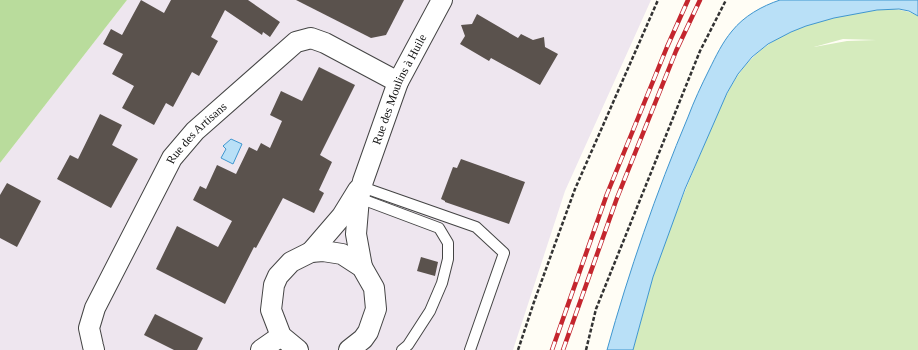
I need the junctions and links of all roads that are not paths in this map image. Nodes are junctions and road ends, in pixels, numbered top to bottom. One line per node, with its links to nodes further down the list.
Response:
1 (442, 0): 2 (street, Rue des Moulins à Huile)
2 (398, 82): 3 (street, Rue des Moulins à Huile); 7 (street, Rue des Artisans)
3 (362, 189): 4 (street, Rue des Moulins à Huile); 5 (street, Rue des Moulins à Huile); 11 (lane); 12 (lane)
4 (312, 252): 5 (street); 6 (street)
5 (362, 267): 10 (street)
6 (281, 336): 8 (street); 9 (street)
7 (94, 350)
8 (261, 350)
9 (297, 350)
10 (349, 350)
11 (402, 350)
12 (470, 350)

